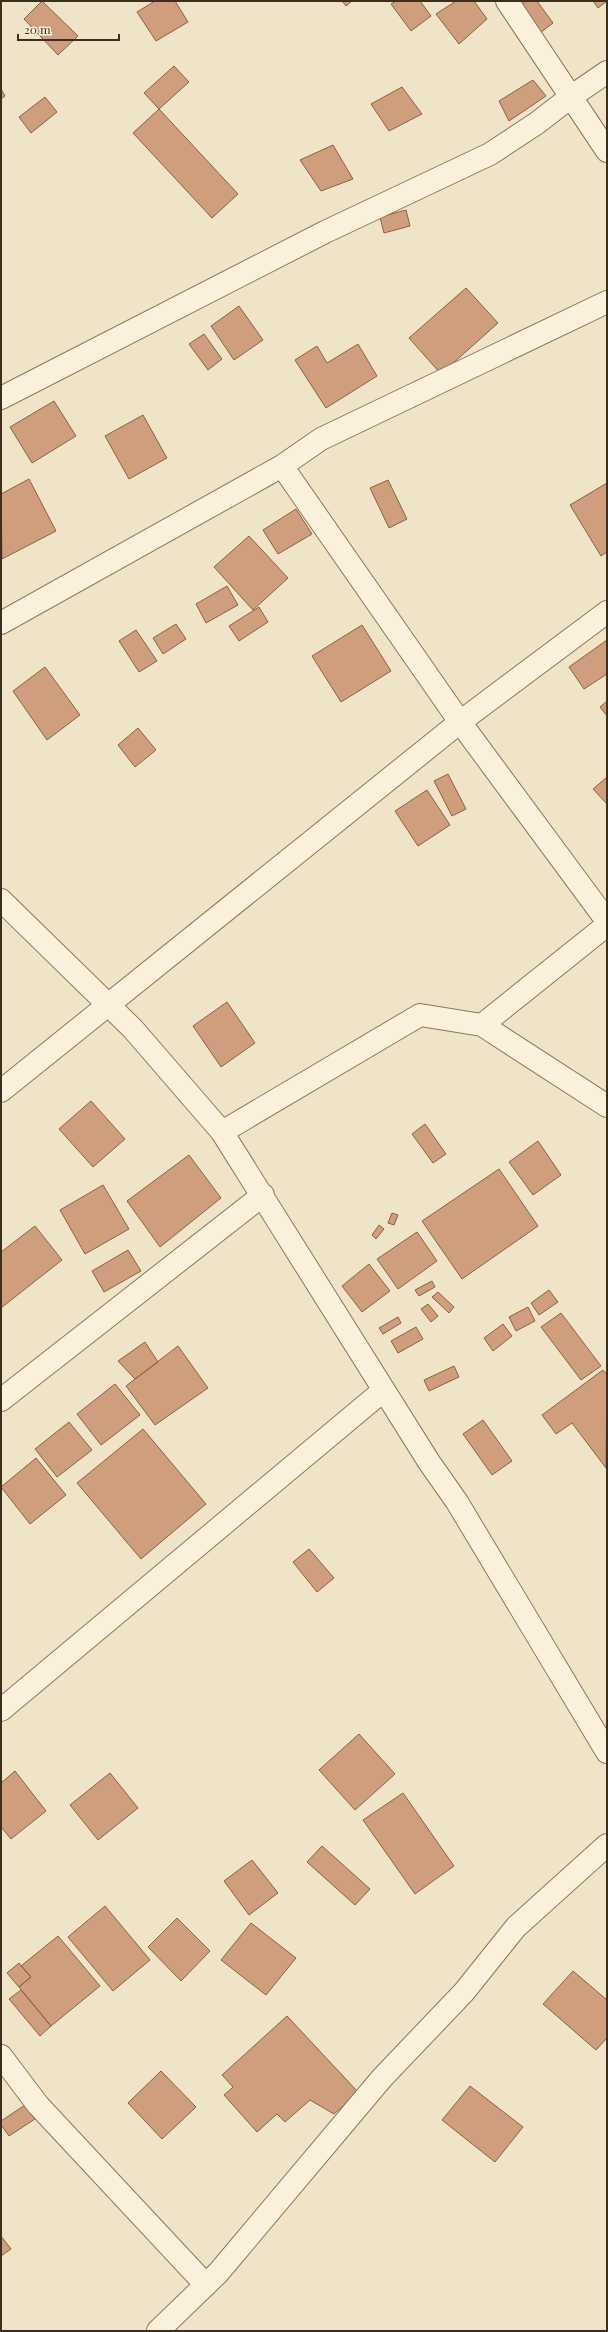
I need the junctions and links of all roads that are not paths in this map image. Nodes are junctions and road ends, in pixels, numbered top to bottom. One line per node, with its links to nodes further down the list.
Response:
1 (507, 1): 3 (street)
2 (607, 72): 3 (street)
3 (572, 96): 4 (street); 6 (street)
4 (607, 151)
5 (607, 302): 7 (street)
6 (1, 398)
7 (282, 466): 9 (street); 10 (street)
8 (607, 612): 10 (street)
9 (1, 623)
10 (460, 722): 12 (street); 14 (street)
11 (1, 900): 14 (street)
12 (607, 921)
13 (607, 926): 15 (street)
14 (108, 1005): 16 (street); 18 (street)
15 (482, 1025): 17 (street); 18 (street)
16 (1, 1091)
17 (607, 1106)
18 (222, 1132): 19 (street)
19 (263, 1195): 20 (street); 21 (street)
20 (384, 1390): 22 (street); 23 (street)
21 (1, 1400)
22 (1, 1710)
23 (607, 1752)
24 (607, 1845): 26 (street)
25 (1, 2056): 26 (street)
26 (206, 2285): 27 (street)
27 (158, 2331)

